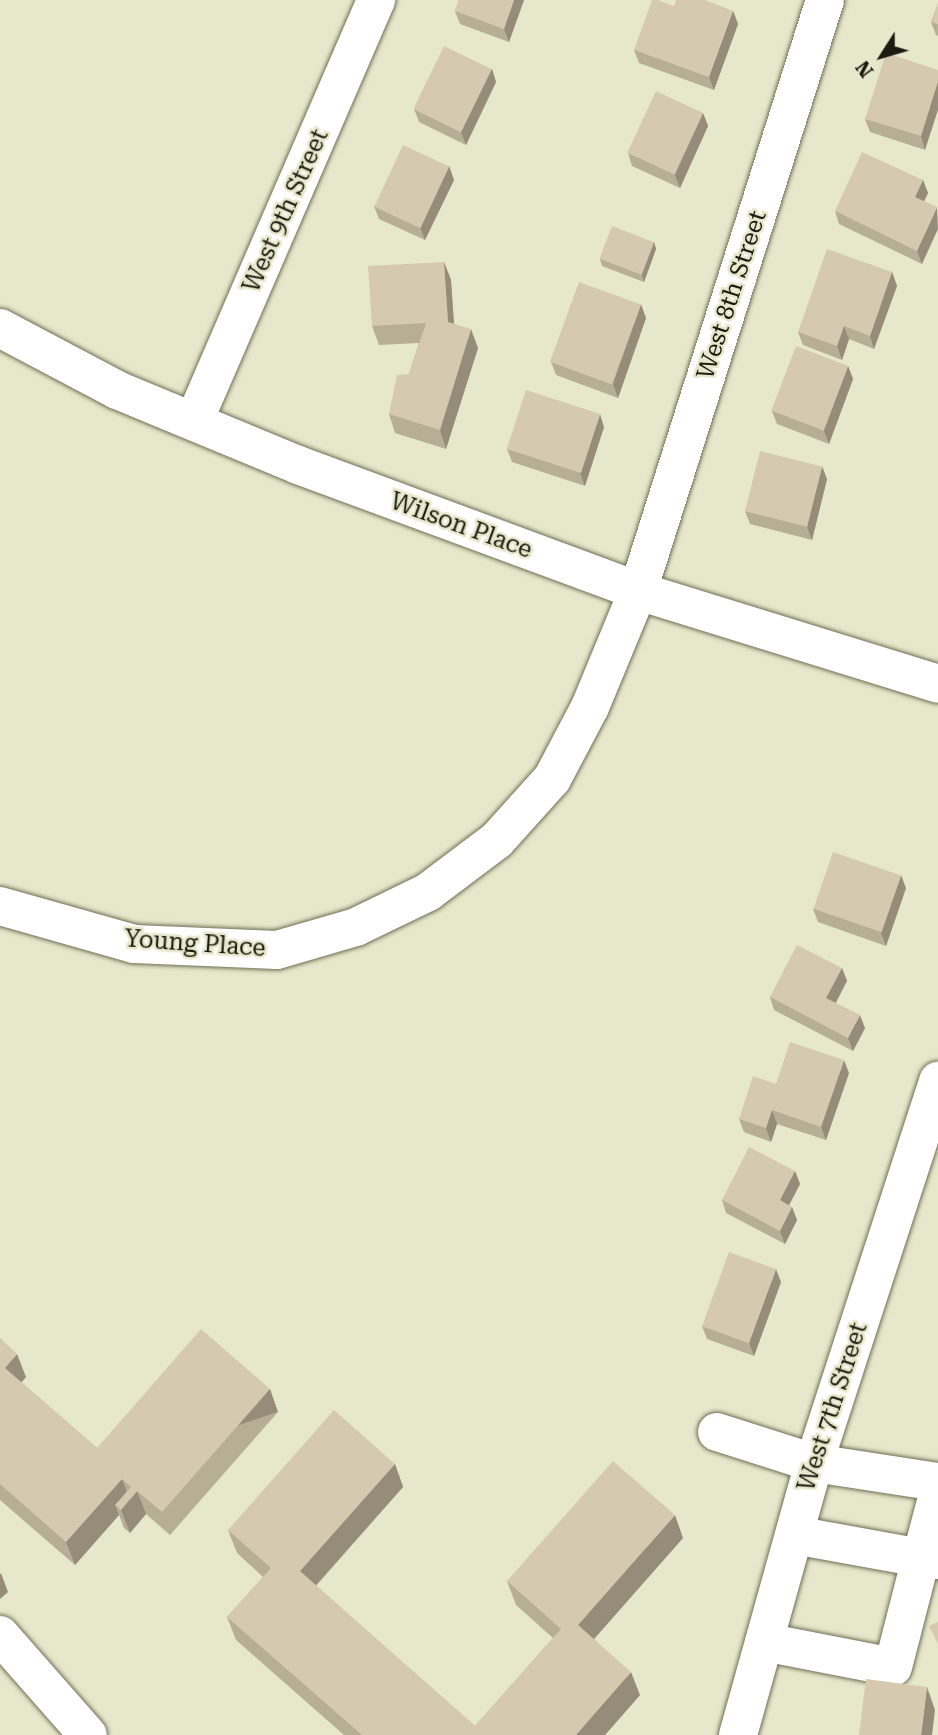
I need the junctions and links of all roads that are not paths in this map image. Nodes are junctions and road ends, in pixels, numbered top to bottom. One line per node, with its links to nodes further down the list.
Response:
1 (376, 0): 4 (street, West 9th Street)
2 (825, 0): 5 (street, West 8th Street)
3 (0, 328): 4 (street, Wilson Place)
4 (194, 421): 5 (street, Wilson Place)
5 (638, 591): 6 (street, Wilson Place); 7 (street, Young Place)
6 (938, 684)
7 (0, 906)
8 (938, 1081): 10 (street, West 7th Street)
9 (717, 1432): 10 (street)
10 (814, 1463): 11 (street); 13 (street, West 7th Street)
11 (938, 1482)
12 (938, 1494): 14 (street)
13 (794, 1535): 14 (street); 16 (street, West 7th Street)
14 (930, 1559): 16 (street)
15 (0, 1635): 17 (street)
16 (764, 1642): 18 (street, West 7th Street)
17 (88, 1735)
18 (738, 1735)

